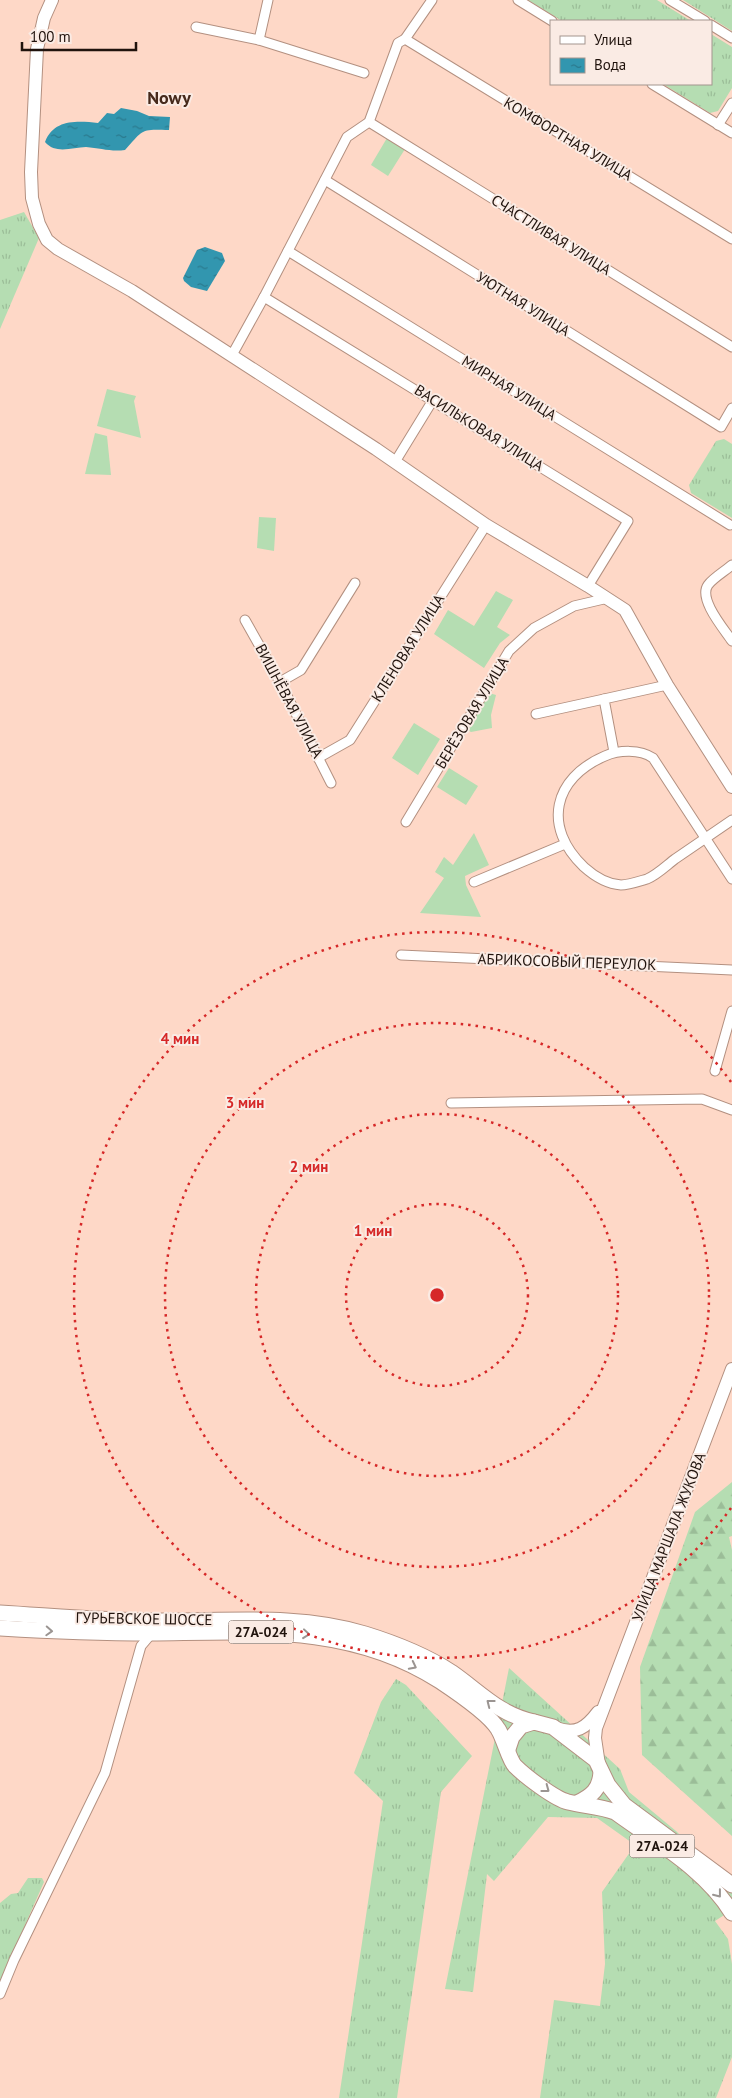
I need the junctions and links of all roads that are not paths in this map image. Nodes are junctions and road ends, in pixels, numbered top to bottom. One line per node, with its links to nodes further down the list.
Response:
1 (51, 0): 24 (street)
2 (268, 0): 12 (street)
3 (432, 0): 11 (street)
4 (518, 0): 6 (street)
5 (670, 0): 7 (street)
6 (550, 20)
7 (703, 20)
8 (712, 26): 10 (street)
9 (196, 27): 12 (street)
10 (732, 38)
11 (405, 39): 16 (street); 20 (street, КОМФОРТНАЯ УЛИЦА)
12 (259, 40): 13 (street)
13 (364, 73)
14 (654, 85): 17 (street)
15 (732, 103): 17 (street)
16 (369, 122): 19 (street); 23 (street, СЧАСТЛИВАЯ УЛИЦА)
17 (718, 125): 18 (street)
18 (732, 133)
19 (325, 180): 21 (street); 26 (street, УЮТНАЯ УЛИЦА)
20 (732, 239)
21 (288, 251): 22 (street); 29 (street, МИРНАЯ УЛИЦА)
22 (264, 296): 24 (street); 25 (street, ВАСИЛЬКОВАЯ УЛИЦА)
23 (732, 347)
24 (232, 355): 27 (street)
25 (433, 400): 27 (street); 32 (street, ВАСИЛЬКОВАЯ УЛИЦА)
26 (732, 408)
27 (395, 462): 28 (street)
28 (486, 524): 32 (street); 41 (street, КЛЕНОВАЯ УЛИЦА)
29 (730, 525)
30 (732, 564): 35 (street)
31 (355, 582): 36 (street)
32 (588, 586): 33 (street)
33 (608, 598): 37 (street); 45 (street, БЕРЁЗОВАЯ УЛИЦА)
34 (245, 620): 36 (street, ВИШНЁВАЯ УЛИЦА)
35 (731, 637)
36 (280, 682): 41 (street, ВИШНЁВАЯ УЛИЦА)
37 (667, 685): 38 (street); 43 (street)
38 (604, 699): 39 (street); 40 (street)
39 (536, 714)
40 (614, 752): 46 (street); 47 (street)
41 (318, 758): 42 (street, ВИШНЁВАЯ УЛИЦА)
42 (332, 783)
43 (732, 787)
44 (732, 820): 46 (street)
45 (406, 822)
46 (705, 838): 47 (street); 48 (street)
47 (565, 844): 49 (street)
48 (732, 879)
49 (474, 882)
50 (402, 955): 51 (street, АБРИКОСОВЫЙ ПЕРЕУЛОК)
51 (732, 970)
52 (732, 1011): 53 (street)
53 (715, 1071)
54 (451, 1103): 55 (street)
55 (732, 1110)
56 (732, 1369): 62 (street, УЛИЦА МАРШАЛА ЖУКОВА)
57 (0, 1613): 63 (main road, ГУРЬЕВСКОЕ ШОССЕ / 27А-024, one-way to 57)
58 (0, 1628): 59 (main road, ГУРЬЕВСКОЕ ШОССЕ / 27А-024, one-way to 59)
59 (73, 1632): 60 (main road, ГУРЬЕВСКОЕ ШОССЕ / 27А-024); 61 (street)
60 (152, 1633): 61 (street); 65 (main road, ГУРЬЕВСКОЕ ШОССЕ / 27А-024, one-way to 65)
61 (141, 1646): 70 (street)
62 (604, 1704): 64 (street, УЛИЦА МАРШАЛА ЖУКОВА); 66 (street, УЛИЦА МАРШАЛА ЖУКОВА)
63 (534, 1722): 64 (main road, 27А-024); 65 (main road)
64 (553, 1727): 66 (main road, 27А-024)
65 (508, 1749): 67 (main road, 27А-024, one-way to 67)
66 (600, 1769): 67 (main road); 68 (main road, 27А-024)
67 (577, 1803): 69 (main road, 27А-024, one-way to 69)
68 (732, 1886)
69 (732, 1913)
70 (0, 1994)

